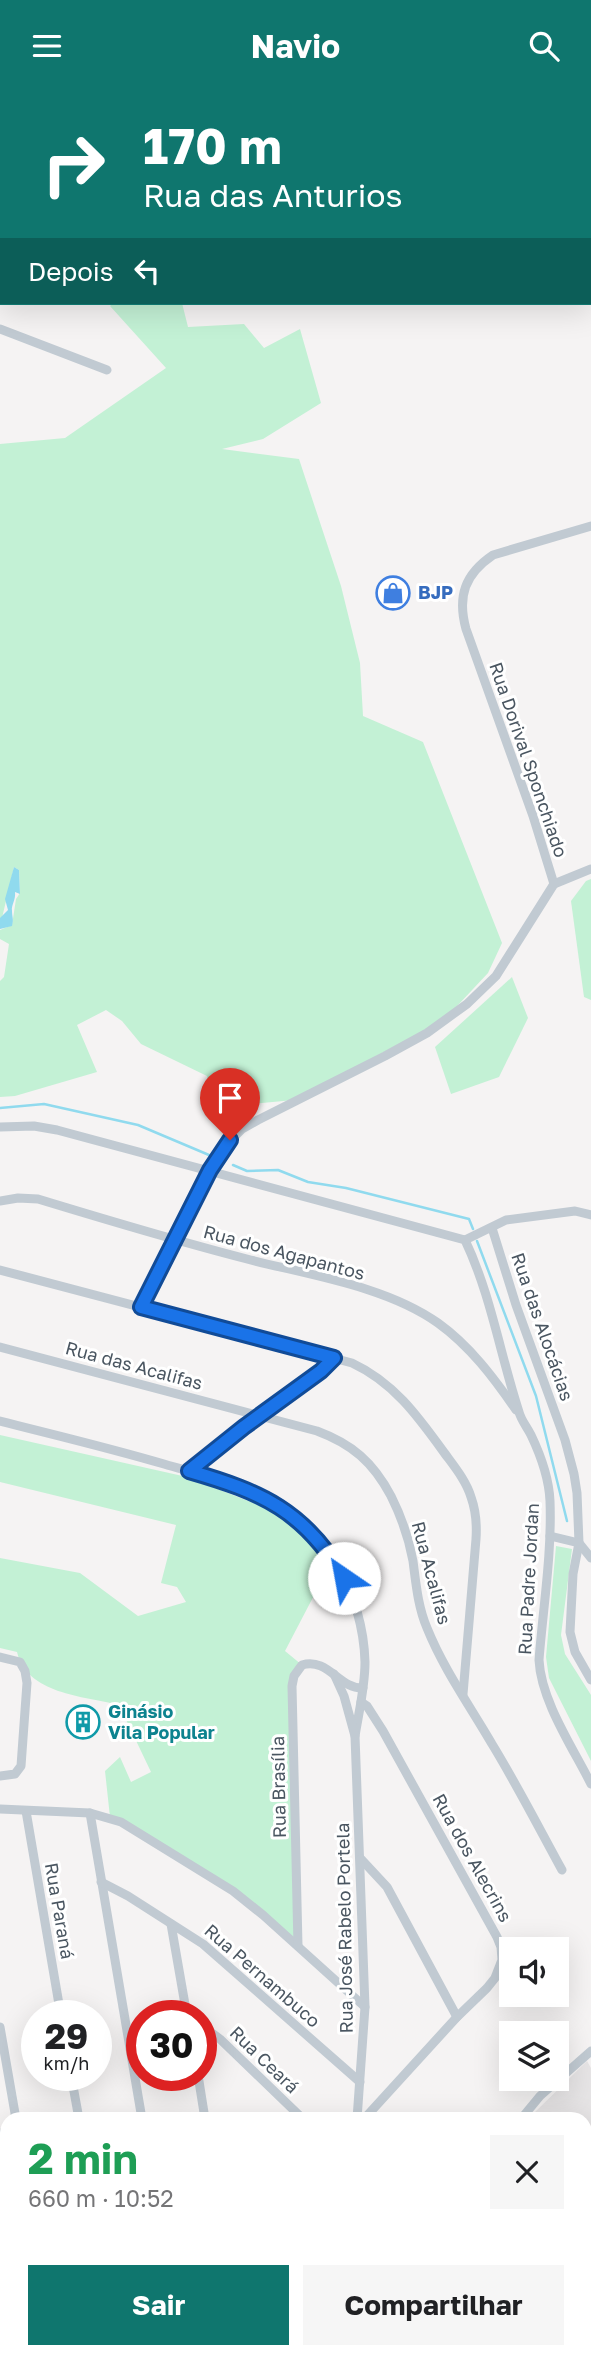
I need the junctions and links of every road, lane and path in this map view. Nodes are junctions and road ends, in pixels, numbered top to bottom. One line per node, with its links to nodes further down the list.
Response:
1 (0, 329): 2 (street)
2 (107, 370)
3 (591, 526): 5 (street, Rua Dorival Sponchiado)
4 (591, 869): 5 (street)
5 (554, 884): 7 (street, Rua Dorival Sponchiado)
6 (0, 1127): 7 (street)
7 (210, 1170): 11 (street); 12 (street, Rua Dorival Sponchiado)
8 (0, 1202): 12 (street, Rua dos Agapantos)
9 (591, 1215): 10 (street)
10 (492, 1228): 11 (street); 24 (street, Rua das Alocácias)
11 (465, 1240): 17 (street, Rua Padre Jordan)
12 (176, 1241): 14 (street, Rua Dorival Sponchiado); 18 (street, Rua dos Agapantos)
13 (0, 1270): 14 (street)
14 (141, 1307): 16 (street)
15 (0, 1347): 20 (street, Rua das Acalifas)
16 (334, 1358): 20 (street); 30 (street)
17 (508, 1372): 18 (street); 19 (street, Rua Padre Jordan)
18 (494, 1380): 19 (street, Rua dos Agapantos)
19 (520, 1415): 23 (street, Rua Padre Jordan)
20 (261, 1416): 22 (street); 30 (street, Rua Acalifas)
21 (0, 1421): 22 (street)
22 (189, 1471): 29 (street)
23 (550, 1536): 24 (street); 34 (street, Rua Padre Jordan)
24 (579, 1543): 25 (street); 28 (street, Rua das Alocácias)
25 (591, 1558)
26 (4, 1658): 33 (street)
27 (334, 1674): 29 (street, Rua Brasília); 32 (street); 42 (street, Rua Brasília)
28 (591, 1680)
29 (363, 1688): 31 (street)
30 (463, 1696): 39 (street, Rua Acalifas)
31 (361, 1702): 32 (street); 46 (street, Rua dos Alecrins)
32 (355, 1735): 38 (street, Rua José Rabelo Portela)
33 (0, 1776)
34 (591, 1784)
35 (0, 1809): 36 (street)
36 (26, 1811): 37 (street); 43 (street, Rua Paraná)
37 (90, 1813): 40 (street); 42 (street)
38 (361, 1859): 45 (street, Rua José Rabelo Portela); 46 (street)
39 (562, 1870)
40 (101, 1882): 41 (street, Rua Pernambuco); 55 (street)
41 (172, 1924): 44 (street); 50 (street, Rua Pernambuco)
42 (298, 1946): 45 (street)
43 (58, 2000)
44 (184, 2000)
45 (365, 2007): 50 (street, Rua José Rabelo Portela)
46 (457, 2017): 59 (street, Rua dos Alecrins)
47 (0, 2027): 53 (street)
48 (217, 2037): 57 (street, Rua Ceará)
49 (591, 2051): 60 (street)
50 (360, 2082): 58 (street, Rua José Rabelo Portela)
51 (74, 2091): 54 (street)
52 (201, 2091): 56 (street)
53 (15, 2112)
54 (78, 2112)
55 (141, 2112)
56 (205, 2112)
57 (296, 2112)
58 (357, 2112)
59 (369, 2112)
60 (527, 2112)

